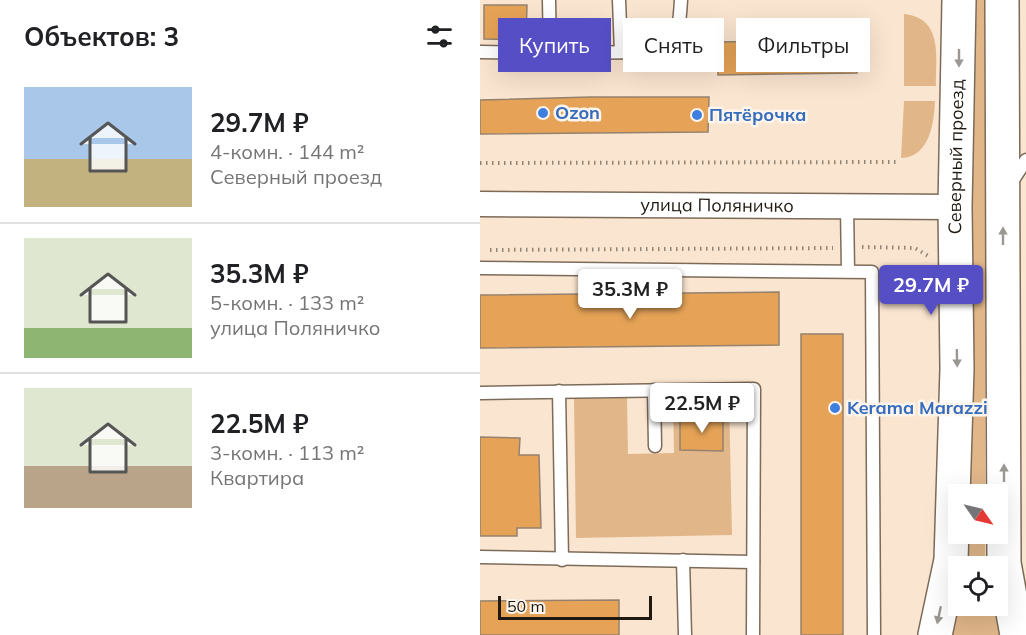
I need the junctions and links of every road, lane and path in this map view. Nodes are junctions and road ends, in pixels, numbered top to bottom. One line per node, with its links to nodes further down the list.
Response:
1 (549, 0): 6 (lane)
2 (619, 0): 10 (lane)
3 (681, 0): 10 (lane)
4 (959, 0): 17 (main road, Северный проезд, one-way to 17)
5 (1002, 0): 14 (main road)
6 (549, 18)
7 (480, 52): 8 (lane)
8 (498, 52)
9 (611, 52): 10 (lane)
10 (621, 52)
11 (1026, 160): 14 (lane)
12 (897, 162): 13 (path)
13 (480, 163)
14 (1002, 197): 35 (main road, one-way to 14)
15 (480, 204): 16 (street, улица Поляничко)
16 (847, 206): 17 (street, улица Поляничко); 18 (lane)
17 (955, 207): 34 (main road, Северный проезд, one-way to 34)
18 (847, 248): 19 (path); 20 (path); 22 (lane)
19 (480, 250)
20 (936, 263)
21 (480, 268): 22 (lane)
22 (848, 271): 33 (lane)
23 (654, 390): 24 (lane); 26 (lane); 30 (lane)
24 (559, 391): 25 (lane); 28 (lane)
25 (480, 393)
26 (655, 446)
27 (480, 558): 28 (lane)
28 (562, 560): 29 (lane)
29 (683, 560): 30 (lane); 31 (lane)
30 (753, 562): 32 (lane)
31 (685, 635)
32 (753, 635)
33 (874, 635)
34 (935, 635)
35 (1017, 635)

